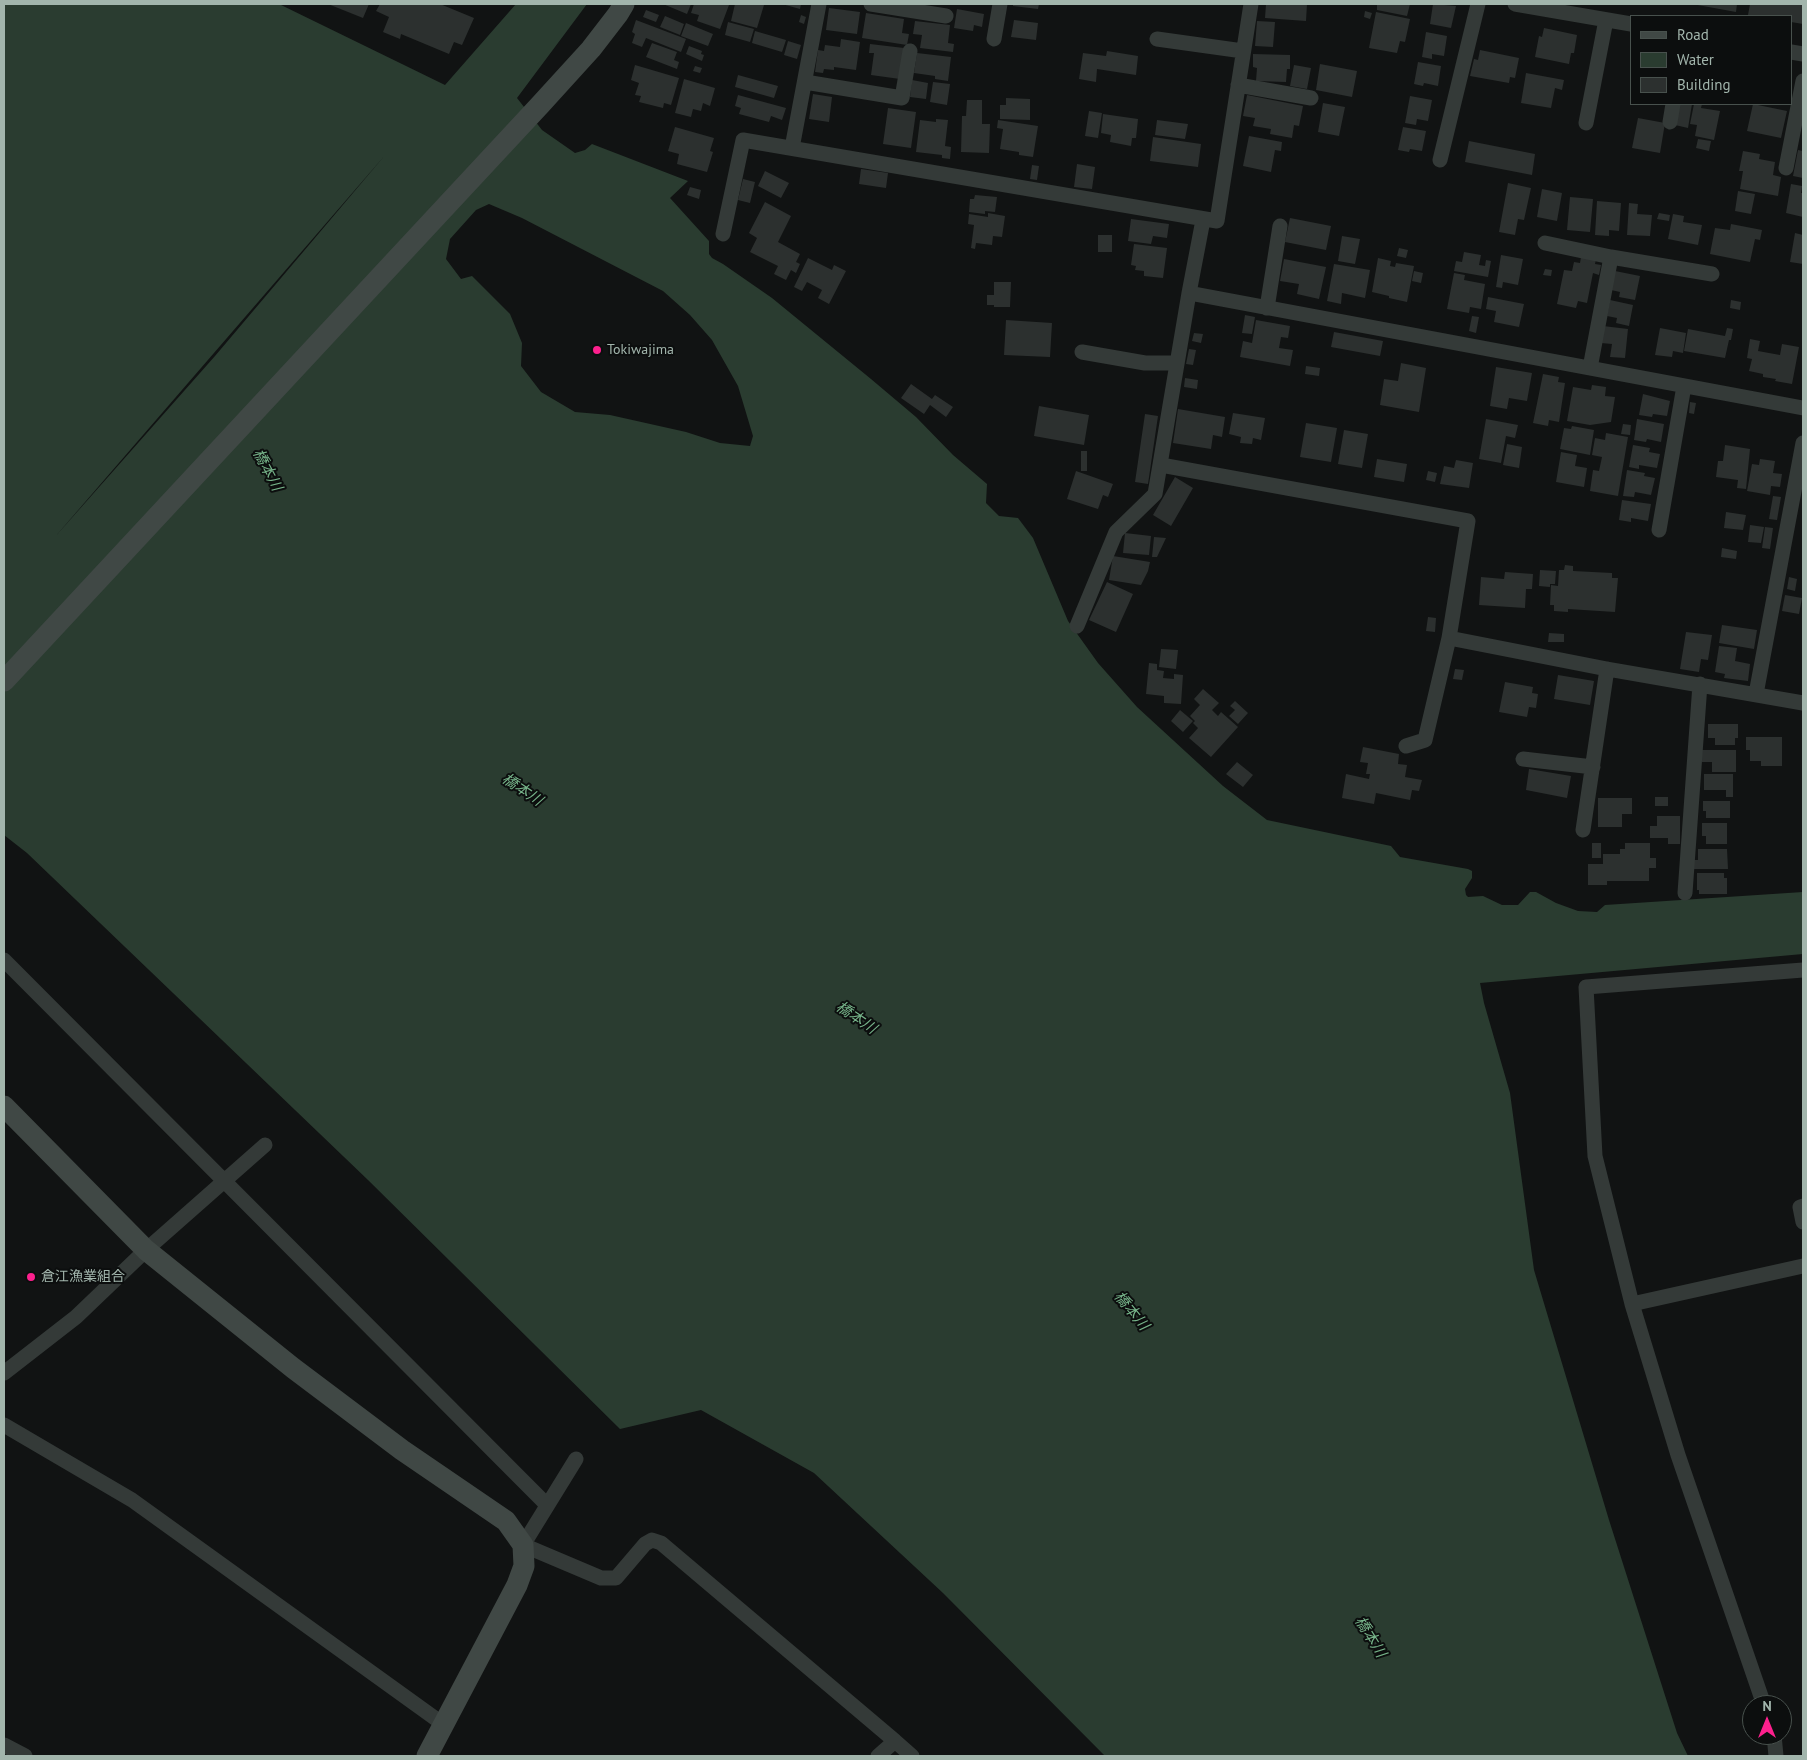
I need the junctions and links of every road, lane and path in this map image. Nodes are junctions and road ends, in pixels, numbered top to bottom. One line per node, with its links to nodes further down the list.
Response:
1 (624, 4): 44 (street)
2 (819, 4): 16 (street)
3 (871, 4): 8 (street)
4 (1000, 4): 11 (street)
5 (1251, 4): 14 (street)
6 (1478, 4): 23 (street)
7 (1515, 4): 9 (street)
8 (946, 16)
9 (1606, 20): 10 (street); 21 (street)
10 (1630, 24)
11 (994, 39)
12 (1157, 39): 14 (street)
13 (910, 51): 16 (street)
14 (1243, 51): 17 (street)
15 (1803, 81): 24 (street)
16 (804, 82): 22 (street)
17 (1238, 85): 18 (street); 25 (street)
18 (1311, 98)
19 (1673, 105): 20 (street)
20 (1670, 122)
21 (1586, 123)
22 (792, 148): 25 (street); 27 (street)
23 (1440, 160)
24 (1786, 168)
25 (1204, 220): 31 (street)
26 (1280, 226): 32 (street)
27 (722, 234)
28 (1545, 243): 29 (street)
29 (1611, 257): 30 (street); 35 (street)
30 (1712, 274)
31 (1189, 293): 32 (street); 34 (street)
32 (1268, 308): 35 (street)
33 (1082, 352): 34 (street)
34 (1177, 364): 39 (street)
35 (1590, 368): 36 (street)
36 (1684, 386): 37 (street); 40 (street)
37 (1803, 408)
38 (1803, 443): 46 (street)
39 (1161, 465): 41 (street); 42 (street)
40 (1658, 530)
41 (1077, 626)
42 (1449, 638): 43 (street); 48 (street)
43 (1607, 668): 45 (street); 50 (street)
44 (4, 682)
45 (1700, 684): 46 (street); 52 (street)
46 (1756, 694): 47 (street)
47 (1803, 703)
48 (1406, 746)
49 (1524, 759): 50 (street)
50 (1593, 767): 51 (street)
51 (1583, 830)
52 (1685, 893)
53 (4, 960): 57 (street)
54 (1803, 970): 62 (street)
55 (4, 1106): 60 (street)
56 (265, 1145): 57 (street)
57 (224, 1181): 60 (street); 66 (street)
58 (1803, 1206): 59 (street)
59 (1803, 1222)
60 (146, 1250): 63 (street); 67 (street)
61 (1803, 1266): 62 (street)
62 (1632, 1304): 68 (street)
63 (4, 1373)
64 (4, 1424): 69 (street)
65 (576, 1459): 66 (street)
66 (547, 1505): 67 (street)
67 (523, 1545): 69 (street); 70 (street)
68 (1761, 1695)
69 (443, 1724): 73 (street)
70 (895, 1740): 74 (street); 75 (street)
71 (4, 1745): 72 (street)
72 (25, 1756)
73 (427, 1756)
74 (878, 1756)
75 (912, 1756)

